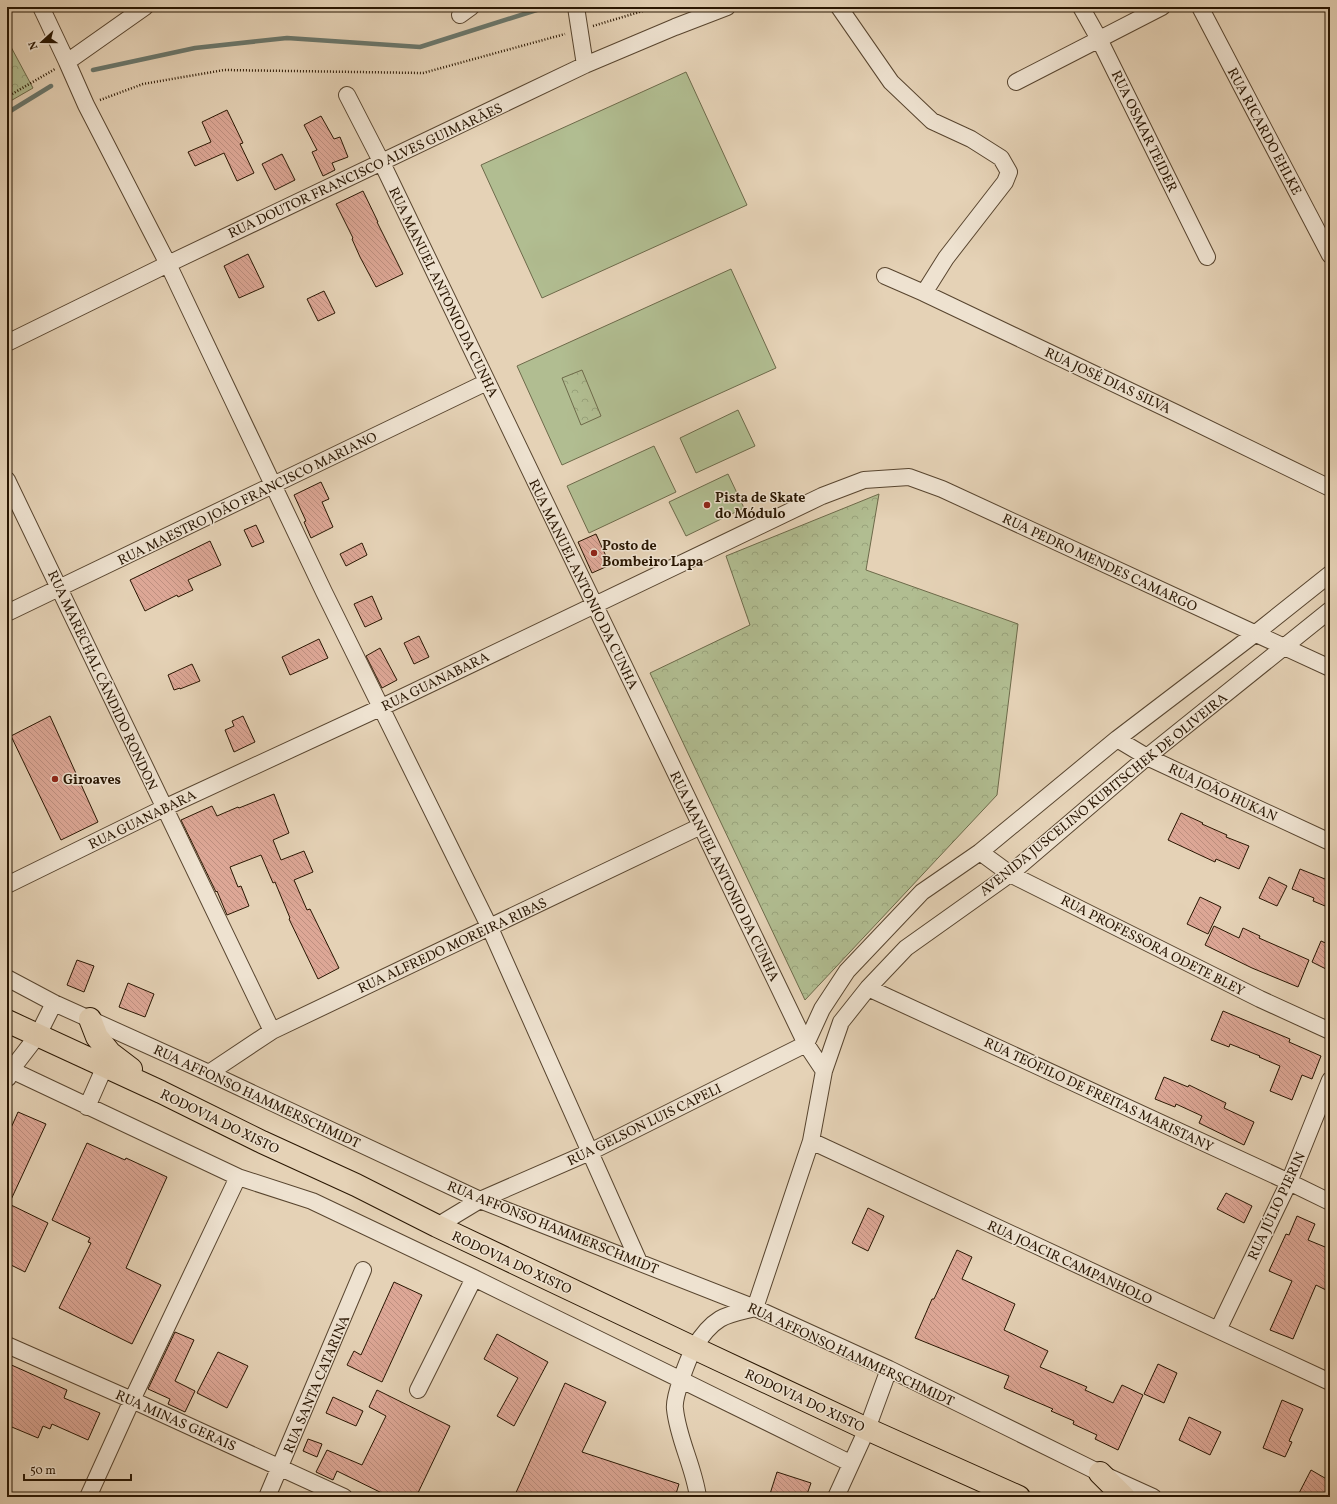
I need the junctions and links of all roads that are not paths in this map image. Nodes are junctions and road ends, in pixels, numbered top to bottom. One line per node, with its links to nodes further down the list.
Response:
1 (41, 7): 10 (street)
2 (145, 7): 10 (street)
3 (576, 7): 11 (street)
4 (727, 7): 11 (street, RUA DOUTOR FRANCISCO ALVES GUIMARÃES)
5 (839, 7): 19 (street)
6 (1082, 7): 9 (street, RUA OSMAR TEIDER)
7 (1162, 7): 9 (street)
8 (1200, 7): 15 (street, RUA RICARDO EHLKE)
9 (1099, 39): 12 (street); 16 (street, RUA OSMAR TEIDER)
10 (68, 62): 17 (street)
11 (585, 65): 14 (street, RUA DOUTOR FRANCISCO ALVES GUIMARÃES)
12 (1016, 82)
13 (347, 95): 14 (street, RUA MANUEL ANTONIO DA CUNHA)
14 (382, 163): 17 (street, RUA DOUTOR FRANCISCO ALVES GUIMARÃES); 21 (street, RUA MANUEL ANTONIO DA CUNHA)
15 (1330, 255)
16 (1207, 257)
17 (168, 264): 20 (street, RUA DOUTOR FRANCISCO ALVES GUIMARÃES); 24 (street)
18 (884, 276): 19 (street, RUA JOSÉ DIAS SILVA)
19 (924, 293): 25 (street, RUA JOSÉ DIAS SILVA)
20 (7, 343)
21 (487, 382): 24 (street, RUA MAESTRO JOÃO FRANCISCO MARIANO); 28 (street, RUA MANUEL ANTONIO DA CUNHA)
22 (7, 480): 27 (street, RUA MARECHAL CÂNDIDO RONDON)
23 (864, 480): 28 (street, RUA GUANABARA); 31 (street, RUA PEDRO MENDES CAMARGO)
24 (272, 485): 27 (street, RUA MAESTRO JOÃO FRANCISCO MARIANO); 34 (street)
25 (1330, 488)
26 (1330, 574): 31 (street)
27 (60, 588): 30 (street, RUA MAESTRO JOÃO FRANCISCO MARIANO); 37 (street, RUA MARECHAL CÂNDIDO RONDON)
28 (594, 605): 34 (street, RUA GUANABARA); 38 (street, RUA MANUEL ANTONIO DA CUNHA)
29 (1330, 610): 32 (street, AVENIDA JUSCELINO KUBITSCHEK DE OLIVEIRA)
30 (7, 613)
31 (1256, 633): 32 (street, RUA PEDRO MENDES CAMARGO); 35 (street)
32 (1285, 646): 33 (street, RUA PEDRO MENDES CAMARGO); 36 (street, AVENIDA JUSCELINO KUBITSCHEK DE OLIVEIRA)
33 (1330, 668)
34 (380, 708): 37 (street, RUA GUANABARA); 43 (street)
35 (1117, 739): 36 (street, RUA JOÃO HUKAN); 40 (street)
36 (1147, 757): 39 (street, RUA JOÃO HUKAN); 41 (street, AVENIDA JUSCELINO KUBITSCHEK DE OLIVEIRA)
37 (164, 808): 42 (street, RUA GUANABARA); 49 (street, RUA MARECHAL CÂNDIDO RONDON)
38 (701, 826): 43 (street, RUA ALFREDO MOREIRA RIBAS); 52 (street, RUA MANUEL ANTONIO DA CUNHA)
39 (1330, 842)
40 (980, 852): 41 (street, RUA PROFESSORA ODETE BLEY); 52 (street)
41 (1010, 874): 45 (street, AVENIDA JUSCELINO KUBITSCHEK DE OLIVEIRA); 50 (street, RUA PROFESSORA ODETE BLEY)
42 (7, 885)
43 (490, 928): 49 (street, RUA ALFREDO MOREIRA RIBAS); 61 (street)
44 (7, 978): 46 (street, RUA AFFONSO HAMMERSCHMIDT)
45 (868, 988): 54 (street, AVENIDA JUSCELINO KUBITSCHEK DE OLIVEIRA); 63 (street, RUA TEÓFILO DE FREITAS MARISTANY)
46 (54, 1003): 47 (street, RUA AFFONSO HAMMERSCHMIDT); 51 (street)
47 (90, 1019): 56 (street, RUA AFFONSO HAMMERSCHMIDT); 58 (highway)
48 (7, 1021): 51 (highway, RODOVIA DO XISTO)
49 (272, 1031): 56 (street, RUA ALFREDO MOREIRA RIBAS)
50 (1330, 1032)
51 (38, 1035): 53 (highway, RODOVIA DO XISTO); 55 (street)
52 (806, 1044): 54 (street, RUA MANUEL ANTONIO DA CUNHA); 61 (street, RUA GELSON LUIS CAPELI)
53 (105, 1066): 58 (highway, RODOVIA DO XISTO); 59 (street)
54 (824, 1071): 60 (street, AVENIDA JUSCELINO KUBITSCHEK DE OLIVEIRA)
55 (8, 1072): 59 (street)
56 (209, 1073): 64 (street, RUA AFFONSO HAMMERSCHMIDT)
57 (1330, 1080): 63 (street, RUA JÚLIO PIERIN)
58 (160, 1092): 66 (highway, RODOVIA DO XISTO)
59 (87, 1107): 62 (street)
60 (811, 1141): 70 (street, AVENIDA JUSCELINO KUBITSCHEK DE OLIVEIRA); 71 (street, RUA JOACIR CAMPANHOLO)
61 (590, 1152): 64 (street, RUA GELSON LUIS CAPELI); 67 (street)
62 (238, 1177): 69 (street); 78 (street)
63 (1289, 1182): 65 (street, RUA TEÓFILO DE FREITAS MARISTANY); 71 (street, RUA JÚLIO PIERIN)
64 (480, 1200): 66 (street, RUA GELSON LUIS CAPELI); 67 (street, RUA AFFONSO HAMMERSCHMIDT)
65 (1330, 1202)
66 (437, 1226): 73 (highway, RODOVIA DO XISTO)
67 (638, 1262): 70 (street, RUA AFFONSO HAMMERSCHMIDT)
68 (363, 1270): 81 (street, RUA SANTA CATARINA)
69 (474, 1278): 75 (street); 77 (street)
70 (755, 1308): 73 (street); 74 (street, RUA AFFONSO HAMMERSCHMIDT)
71 (1218, 1330): 76 (street, RUA JOACIR CAMPANHOLO)
72 (7, 1345): 78 (street, RUA MINAS GERAIS)
73 (694, 1348): 75 (street); 79 (highway, RODOVIA DO XISTO)
74 (889, 1369): 79 (street); 82 (street, RUA AFFONSO HAMMERSCHMIDT)
75 (681, 1380): 80 (street); 86 (street)
76 (1330, 1382)
77 (418, 1390)
78 (132, 1400): 81 (street, RUA MINAS GERAIS); 83 (street)
79 (867, 1429): 80 (street); 88 (highway, RODOVIA DO XISTO)
80 (850, 1463): 87 (street)
81 (281, 1467): 84 (street, RUA SANTA CATARINA); 85 (street, RUA MINAS GERAIS)
82 (1100, 1473): 89 (highway); 90 (street, RUA AFFONSO HAMMERSCHMIDT)
83 (88, 1497)
84 (268, 1497)
85 (344, 1497)
86 (698, 1497)
87 (836, 1497)
88 (1019, 1497)
89 (1124, 1497)
90 (1153, 1497)

